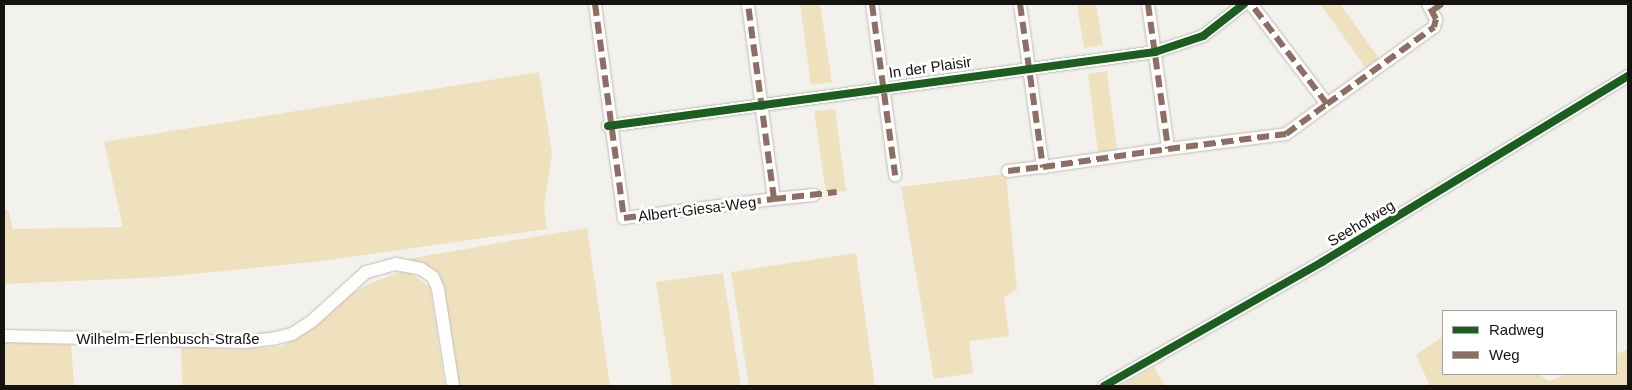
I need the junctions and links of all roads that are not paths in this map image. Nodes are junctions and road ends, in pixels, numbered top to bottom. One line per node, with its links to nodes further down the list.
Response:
1 (595, 4): 15 (street)
2 (748, 4): 13 (street, Albert-Giesa-Weg)
3 (872, 4): 12 (street)
4 (1020, 4): 10 (street)
5 (1148, 4): 9 (street)
6 (1244, 4): 9 (street, In der Plaisir)
7 (1251, 4): 14 (street)
8 (1435, 6): 14 (street)
9 (1155, 52): 10 (street, In der Plaisir); 16 (street)
10 (1029, 68): 12 (street, In der Plaisir); 17 (street)
11 (1628, 76): 24 (street, Seehofweg)
12 (883, 87): 13 (street, In der Plaisir); 19 (street)
13 (761, 104): 15 (street, In der Plaisir); 21 (street, Albert-Giesa-Weg)
14 (1327, 104): 16 (street)
15 (610, 126): 21 (street, Albert-Giesa-Weg)
16 (1168, 149): 17 (street)
17 (1042, 167): 18 (street)
18 (1008, 171)
19 (895, 175)
20 (814, 195): 21 (street, Albert-Giesa-Weg)
21 (774, 199)
22 (4, 336): 23 (street, Wilhelm-Erlenbusch-Straße)
23 (453, 386)
24 (1104, 386)

